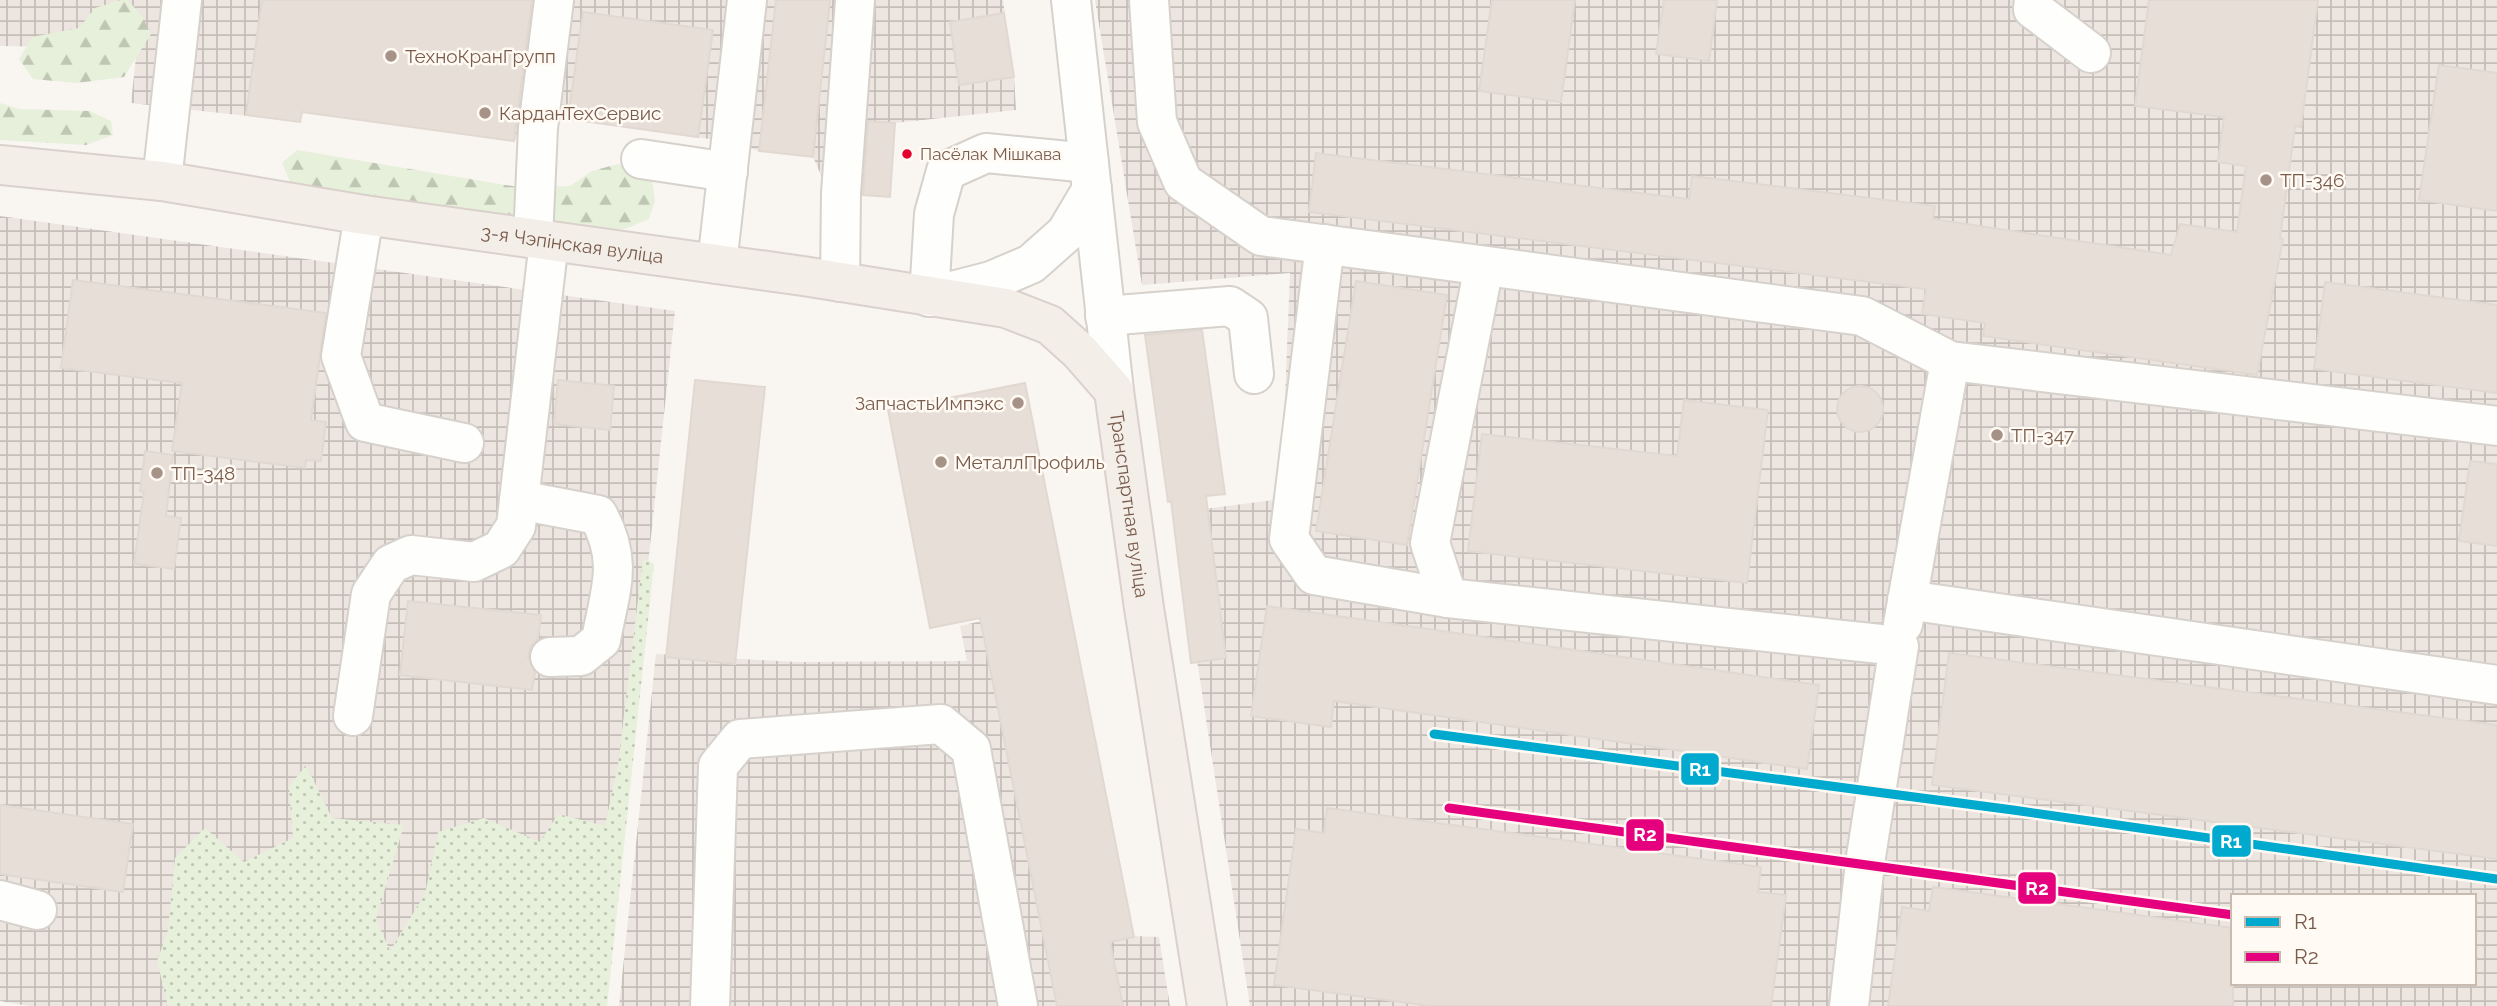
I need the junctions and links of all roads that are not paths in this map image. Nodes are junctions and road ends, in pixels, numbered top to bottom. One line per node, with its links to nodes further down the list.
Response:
1 (182, 0): 13 (street)
2 (554, 0): 15 (street)
3 (747, 0): 11 (street)
4 (855, 0): 19 (street)
5 (1072, 0): 12 (street, Транспартная вуліца)
6 (1149, 0): 16 (street)
7 (2034, 0): 8 (street)
8 (2091, 53)
9 (641, 159): 11 (street)
10 (0, 165): 13 (main road, 3-я Чэпінская вуліца)
11 (728, 172): 17 (street)
12 (1091, 176): 20 (street); 20 (street); 21 (street, Транспартная вуліца)
13 (162, 181): 14 (main road, 3-я Чэпінская вуліца)
14 (363, 215): 15 (main road, 3-я Чэпінская вуліца); 26 (street)
15 (541, 240): 17 (main road, 3-я Чэпінская вуліца); 27 (street)
16 (1325, 244): 18 (street); 28 (street)
17 (717, 264): 19 (main road, 3-я Чэпінская вуліца)
18 (1484, 266): 22 (street); 28 (street)
19 (840, 282): 20 (main road, 3-я Чэпінская вуліца)
20 (929, 297): 24 (main road, 3-я Чэпінская вуліца)
21 (1105, 316): 23 (street); 24 (street, Транспартная вуліца)
22 (1950, 361): 25 (street); 29 (street)
23 (1254, 374)
24 (1114, 391): 38 (main road, Транспартная вуліца)
25 (2497, 426)
26 (464, 443)
27 (519, 500): 31 (street); 33 (street)
28 (1448, 598): 30 (street)
29 (1907, 600): 30 (street); 32 (street)
30 (1899, 646): 39 (street)
31 (550, 657)
32 (2497, 685)
33 (353, 716)
34 (0, 900): 35 (street)
35 (37, 910)
36 (710, 1006): 37 (street)
37 (1018, 1006)
38 (1207, 1006)
39 (1849, 1006)

